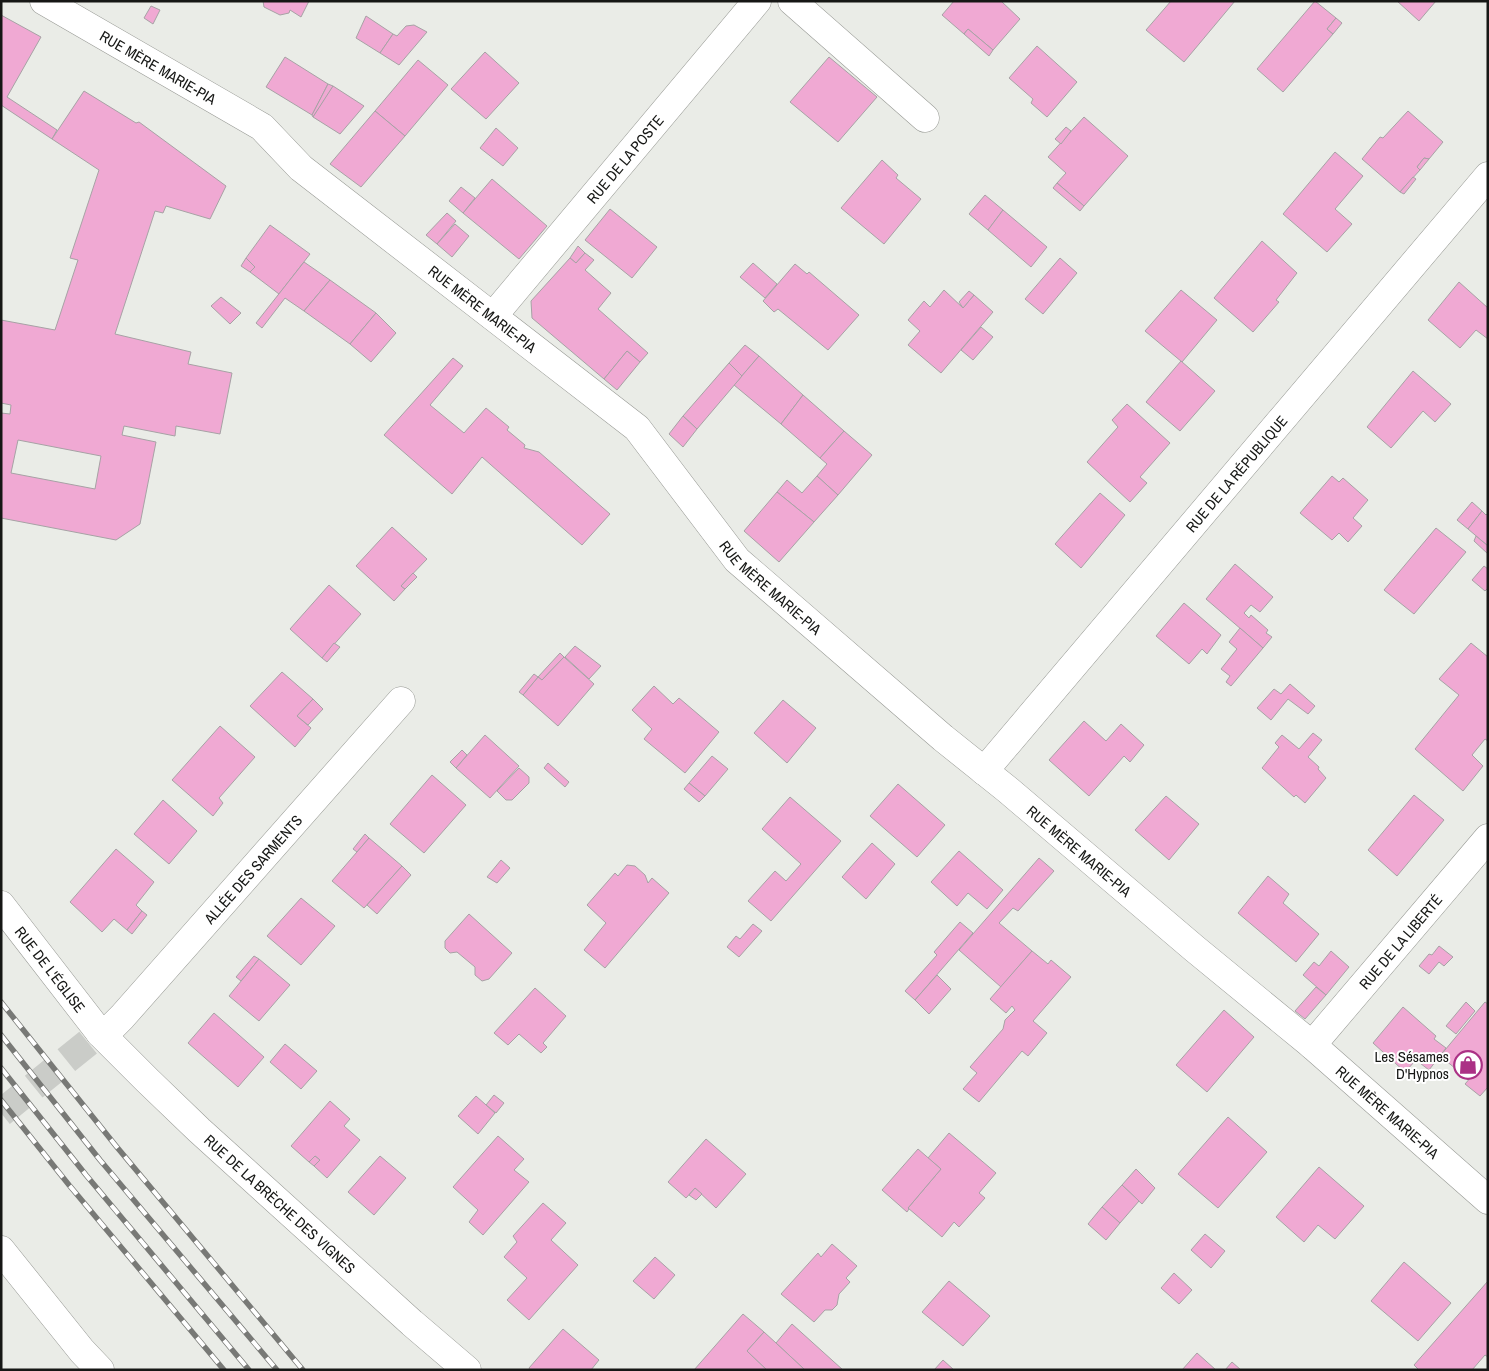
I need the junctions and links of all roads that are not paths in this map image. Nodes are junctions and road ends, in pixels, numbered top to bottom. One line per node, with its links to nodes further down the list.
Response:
1 (44, 1): 6 (street, RUE MÈRE MARIE-PIA)
2 (757, 1): 6 (street, RUE DE LA POSTE)
3 (792, 1): 4 (street)
4 (925, 118)
5 (1488, 176): 8 (street, RUE DE LA RÉPUBLIQUE)
6 (492, 316): 8 (street, RUE MÈRE MARIE-PIA)
7 (401, 701): 11 (street, ALLÉE DES SARMENTS)
8 (984, 770): 12 (street, RUE MÈRE MARIE-PIA)
9 (1488, 838): 12 (street, RUE DE LA LIBERTÉ)
10 (1, 905): 11 (street, RUE DE L'ÉGLISE)
11 (100, 1033): 16 (street, RUE DE LA BRÈCHE DES VIGNES)
12 (1312, 1045): 13 (street, RUE MÈRE MARIE-PIA)
13 (1488, 1200)
14 (1, 1250): 15 (street)
15 (100, 1370)
16 (466, 1370)

